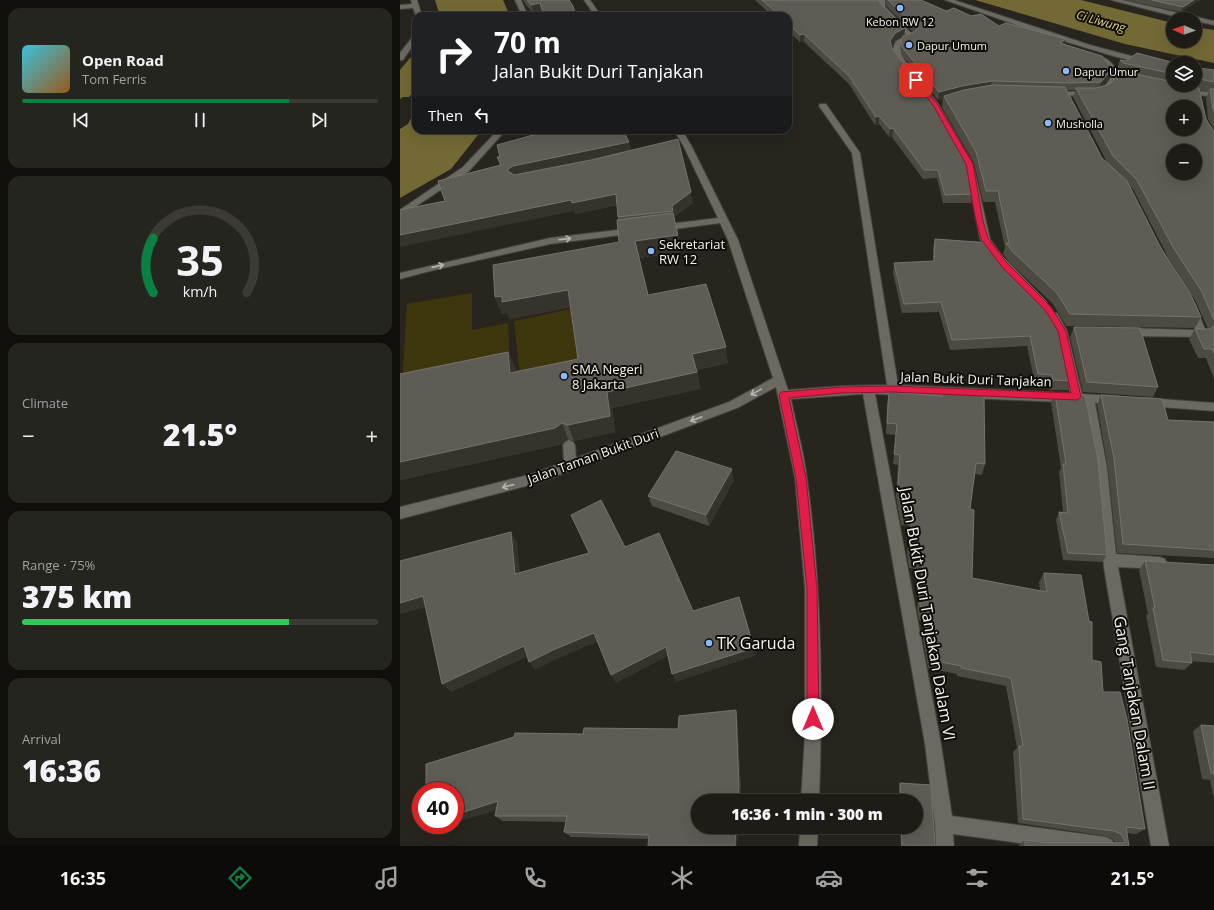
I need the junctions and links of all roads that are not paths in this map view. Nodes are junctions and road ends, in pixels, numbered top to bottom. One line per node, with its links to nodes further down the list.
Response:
1 (518, 0): 8 (street)
2 (587, 0): 9 (street)
3 (882, 0): 25 (street)
4 (948, 0): 16 (street)
5 (1114, 0): 10 (street)
6 (415, 3): 7 (street)
7 (400, 7)
8 (523, 12)
9 (595, 12)
10 (1166, 12)
11 (1202, 21): 12 (street)
12 (1214, 23)
13 (1052, 38): 18 (street)
14 (412, 41): 15 (street)
15 (402, 54)
16 (1166, 67)
17 (1186, 92): 19 (street)
18 (1046, 94)
19 (1214, 95)
20 (823, 106): 32 (street)
21 (498, 134): 23 (street)
22 (679, 134): 24 (street)
23 (400, 214)
24 (724, 220): 26 (street, one-way to 24); 30 (street)
25 (1005, 265)
26 (400, 276)
27 (1186, 297): 29 (street)
28 (1048, 308): 34 (street, Gang Tanjakan Dalam II)
29 (1116, 332)
30 (779, 380): 33 (street); 37 (street, Jalan Taman Bukit Duri, one-way to 37)
31 (868, 389): 32 (street, Jalan Bukit Duri Tanjakan); 33 (street, Jalan Bukit Duri Tanjakan); 42 (street, Jalan Bukit Duri Tanjakan Dalam VI)
32 (892, 389): 34 (street, Jalan Bukit Duri Tanjakan)
33 (784, 395): 41 (street)
34 (1082, 397): 35 (street, Jalan Bukit Duri Tanjakan); 39 (street, Gang Tanjakan Dalam II)
35 (1214, 407)
36 (569, 445): 37 (street)
37 (570, 465): 38 (street, Jalan Taman Bukit Duri, one-way to 38)
38 (400, 512)
39 (1111, 560): 40 (street); 47 (street, Gang Tanjakan Dalam II)
40 (1172, 564)
41 (810, 794)
42 (944, 824): 45 (street, Jalan Bukit Duri Tanjakan Dalam VI); 46 (street)
43 (809, 834): 44 (street)
44 (808, 846)
45 (945, 846)
46 (1106, 846)
47 (1160, 846)

